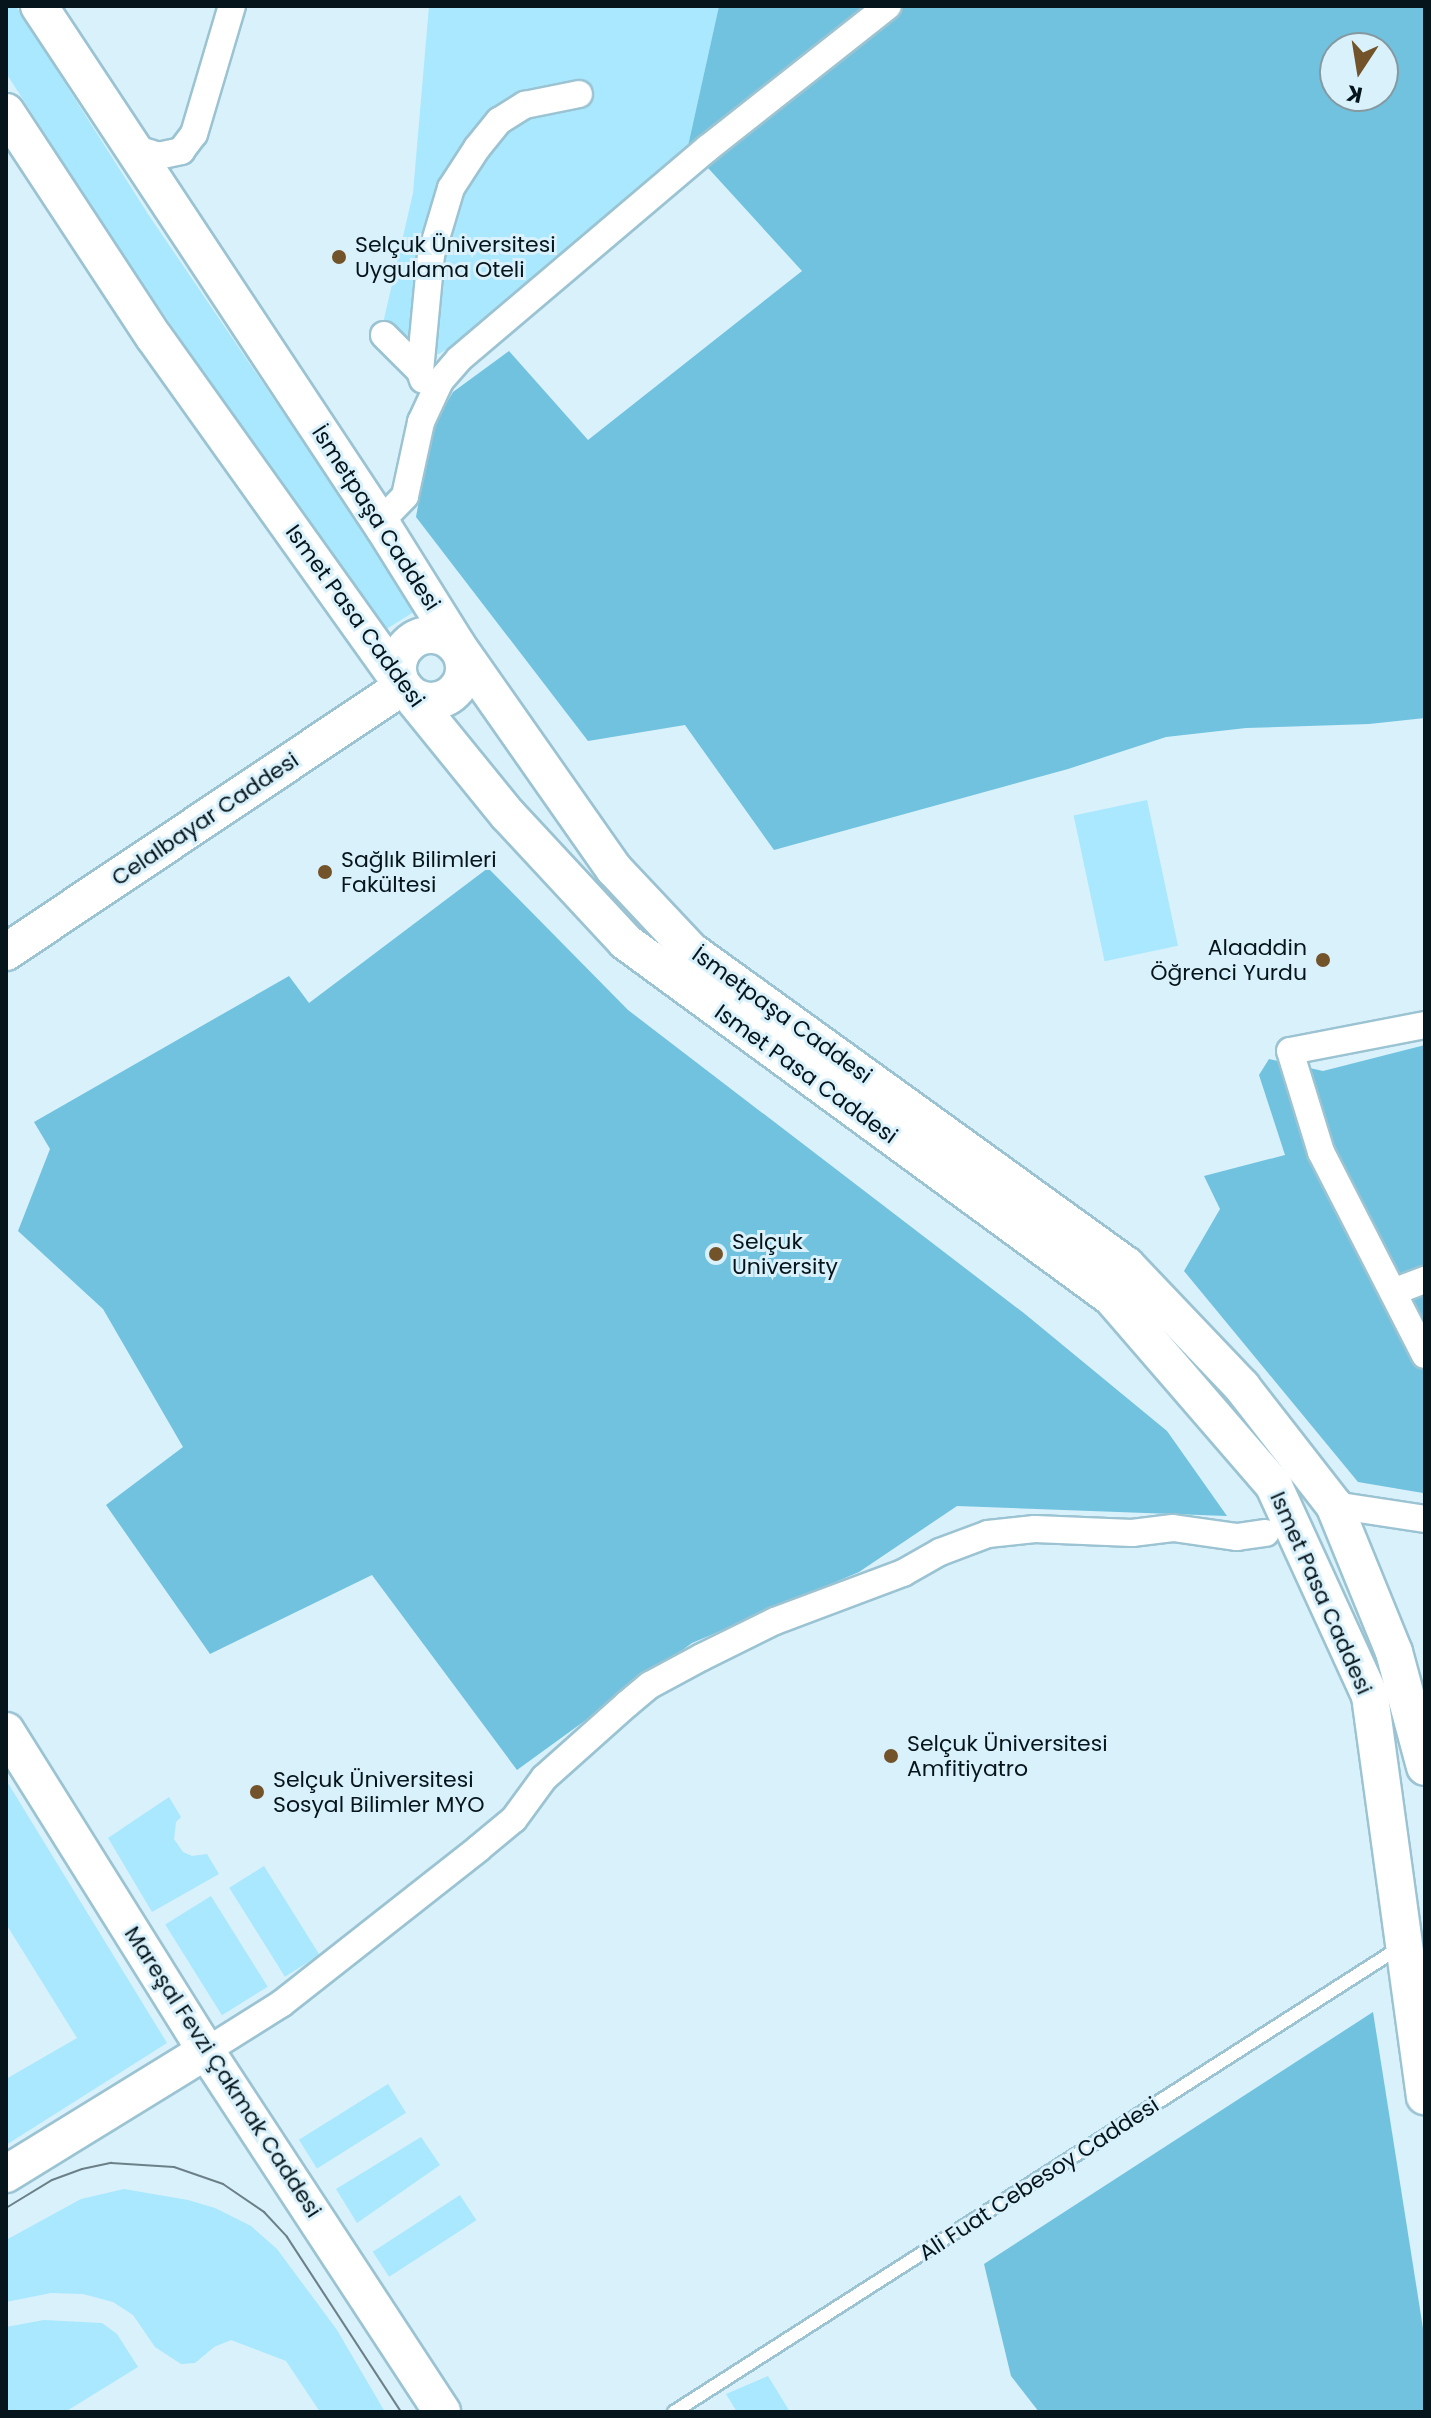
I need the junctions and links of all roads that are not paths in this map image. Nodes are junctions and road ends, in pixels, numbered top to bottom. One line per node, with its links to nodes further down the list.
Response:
1 (39, 6): 6 (main road, İsmetpaşa Caddesi)
2 (232, 6): 6 (street)
3 (888, 6): 9 (street)
4 (579, 94): 8 (street)
5 (6, 112): 12 (main road, Ismet Pasa Caddesi)
6 (134, 148): 10 (main road, İsmetpaşa Caddesi)
7 (384, 335): 8 (street)
8 (420, 371): 9 (street)
9 (430, 402): 10 (street)
10 (380, 522): 11 (main road, İsmetpaşa Caddesi)
11 (457, 645): 12 (main road); 12 (main road); 18 (main road, İsmetpaşa Caddesi)
12 (403, 686): 13 (main road, Celalbayar Caddesi); 23 (main road, Ismet Pasa Caddesi)
13 (6, 952)
14 (1425, 1025): 16 (street)
15 (1425, 1280): 16 (street)
16 (1393, 1292): 17 (street)
17 (1425, 1355)
18 (1334, 1505): 19 (street); 22 (main road, İsmetpaşa Caddesi)
19 (1425, 1519)
20 (1266, 1533): 24 (street)
21 (6, 1731): 24 (main road, Mareşal Fevzi Çakmak Caddesi)
22 (1425, 1767)
23 (1414, 1948): 25 (main road, Ismet Pasa Caddesi); 28 (lane, Ali Fuat Cebesoy Caddesi)
24 (206, 2051): 26 (main road); 27 (main road, Mareşal Fevzi Çakmak Caddesi)
25 (1425, 2096)
26 (6, 2174)
27 (442, 2412)
28 (674, 2412)

